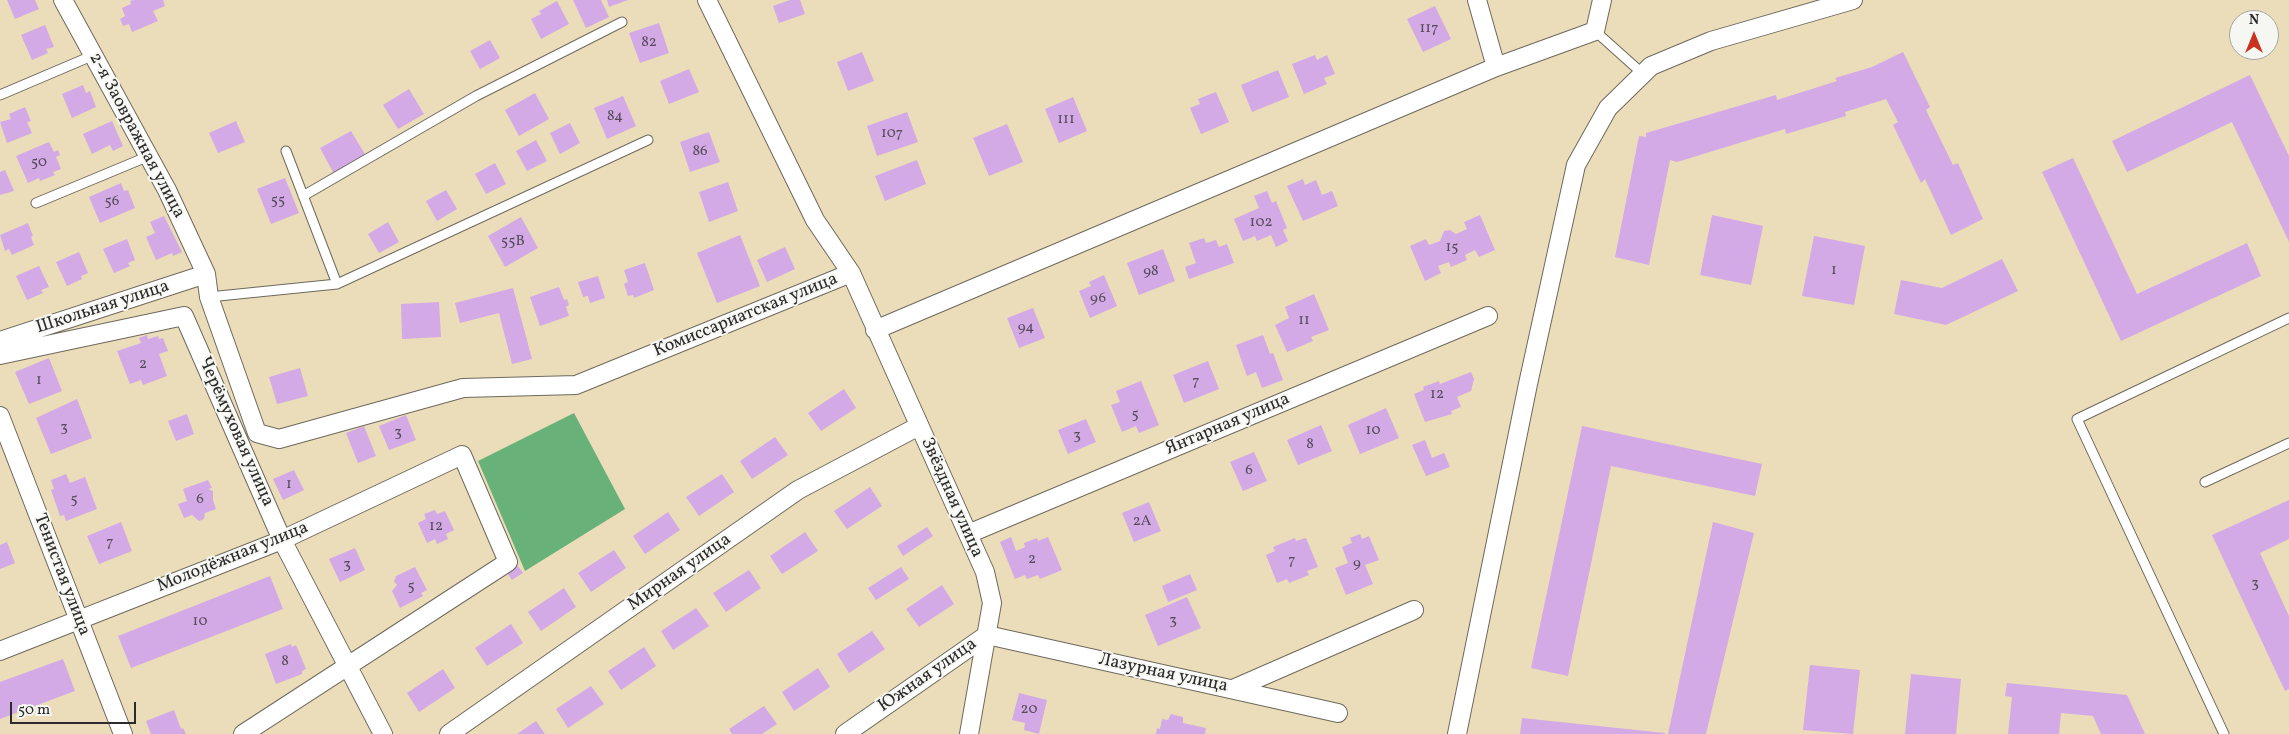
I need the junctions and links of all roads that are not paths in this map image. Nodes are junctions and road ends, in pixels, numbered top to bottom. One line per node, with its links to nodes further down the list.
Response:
1 (63, 0): 8 (street, 2-я Заовражная улица)
2 (707, 0): 18 (street, Комиссариатская улица)
3 (1477, 0): 9 (street)
4 (1602, 0): 7 (street)
5 (1847, 1): 10 (street)
6 (622, 22): 15 (lane)
7 (1595, 31): 9 (street); 10 (lane)
8 (94, 55): 11 (lane); 14 (street, 2-я Заовражная улица)
9 (1496, 67): 23 (street)
10 (1643, 74): 46 (street)
11 (0, 96)
12 (648, 140): 19 (lane)
13 (286, 151): 15 (lane)
14 (149, 156): 16 (lane); 17 (street, 2-я Заовражная улица)
15 (303, 196): 19 (lane)
16 (36, 203)
17 (206, 274): 20 (street, 2-я Заовражная улица); 24 (street, Школьная улица)
18 (851, 274): 23 (street, Звёздная улица); 26 (street, Комиссариатская улица)
19 (337, 284): 20 (lane)
20 (209, 297): 26 (street, 2-я Заовражная улица)
21 (1488, 316): 31 (street, Янтарная улица)
22 (2289, 318): 47 (lane)
23 (875, 330): 28 (street, Звёздная улица)
24 (0, 341)
25 (0, 355): 32 (street, Черёмуховая улица)
26 (576, 385)
27 (0, 416): 34 (street, Тенистая улица)
28 (919, 426): 31 (street, Звёздная улица); 43 (street, Мирная улица)
29 (2289, 443): 30 (lane)
30 (2205, 482)
31 (968, 534): 35 (street, Звёздная улица)
32 (282, 540): 34 (street, Молодёжная улица); 37 (street, Черёмуховая улица); 37 (street, Молодёжная улица)
33 (1414, 610): 38 (street)
34 (78, 620): 36 (street, Молодёжная улица); 40 (street, Тенистая улица)
35 (987, 635): 38 (street, Лазурная улица); 44 (street, Южная улица); 45 (street, Звёздная улица)
36 (0, 651)
37 (347, 666): 41 (street); 42 (street, Черёмуховая улица)
38 (1233, 689): 39 (street, Лазурная улица)
39 (1338, 712)
40 (123, 734)
41 (243, 734)
42 (383, 734)
43 (449, 734)
44 (845, 734)
45 (969, 734)
46 (1457, 734)
47 (2224, 734)

